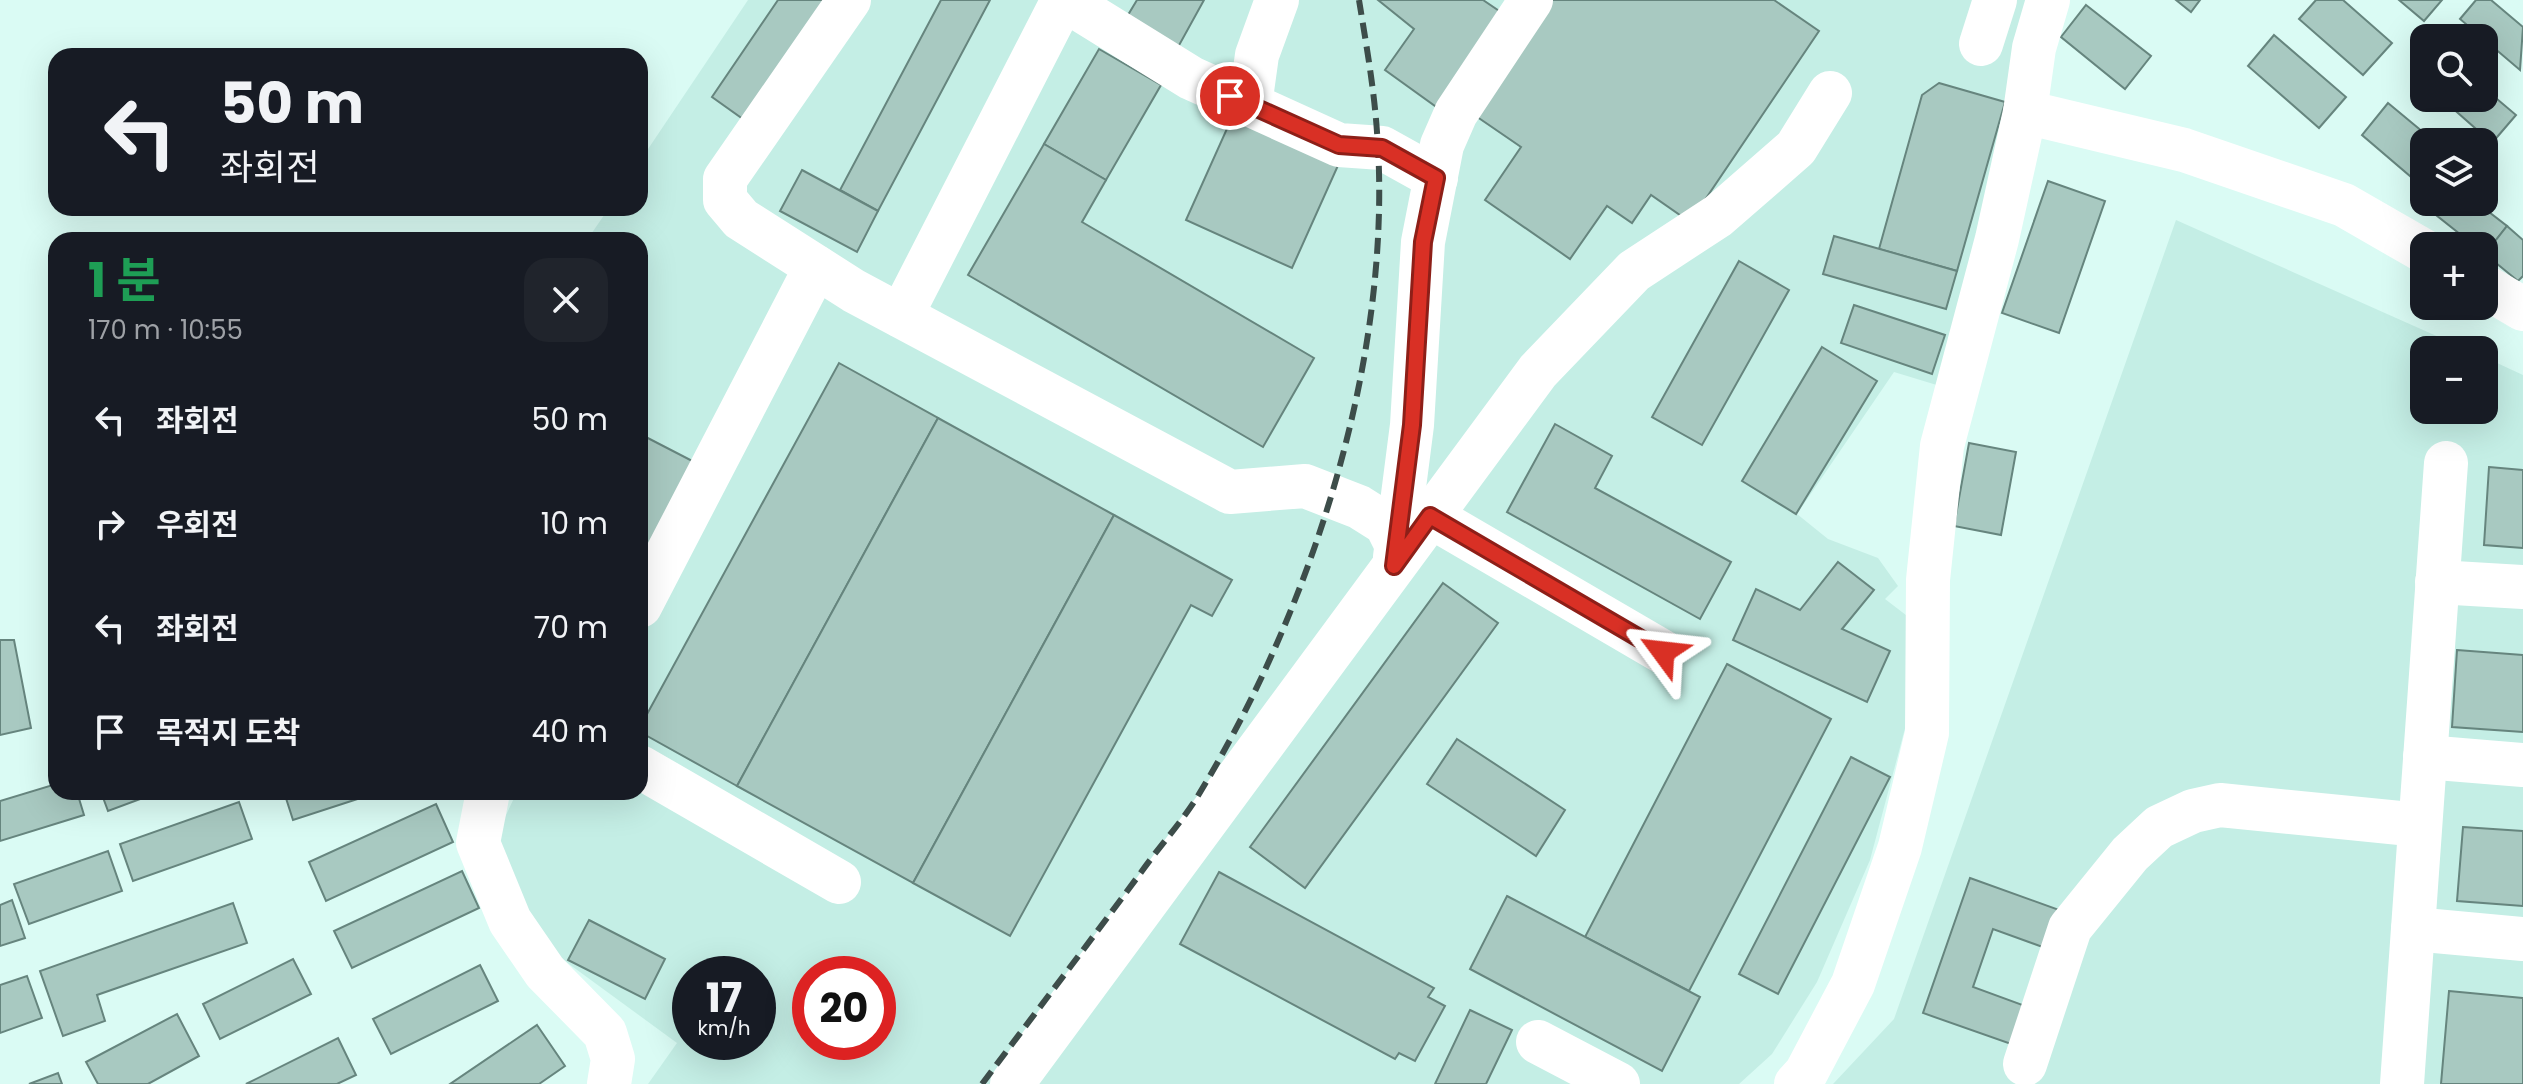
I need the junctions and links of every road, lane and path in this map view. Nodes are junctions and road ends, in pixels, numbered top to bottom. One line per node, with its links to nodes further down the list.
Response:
1 (849, 0): 13 (street)
2 (1064, 0): 9 (street); 16 (street)
3 (1277, 0): 9 (street)
4 (1531, 0): 11 (street)
5 (1995, 0): 7 (street)
6 (2048, 0): 10 (street)
7 (1981, 44)
8 (1830, 93): 18 (street)
9 (1250, 105): 11 (street)
10 (2025, 112): 12 (street); 37 (street)
11 (1436, 178): 19 (street)
12 (2410, 243)
13 (816, 267): 16 (street); 22 (street)
14 (2498, 294): 15 (street)
15 (2523, 309)
16 (901, 316): 19 (street)
17 (2446, 463): 20 (street)
18 (1430, 516): 19 (street); 23 (street)
19 (1395, 556): 35 (street)
20 (2437, 582): 21 (street); 24 (street)
21 (2523, 587)
22 (648, 591)
23 (1663, 652)
24 (2425, 757): 25 (street); 28 (street)
25 (2523, 765)
26 (648, 772): 29 (street)
27 (486, 800): 34 (street)
28 (2420, 825): 30 (street); 33 (street)
29 (839, 882)
30 (2413, 929): 31 (street); 38 (street)
31 (2523, 939)
32 (1538, 1042): 36 (street)
33 (2025, 1064)
34 (611, 1072)
35 (1012, 1084)
36 (1618, 1084)
37 (1796, 1084)
38 (2402, 1084)

